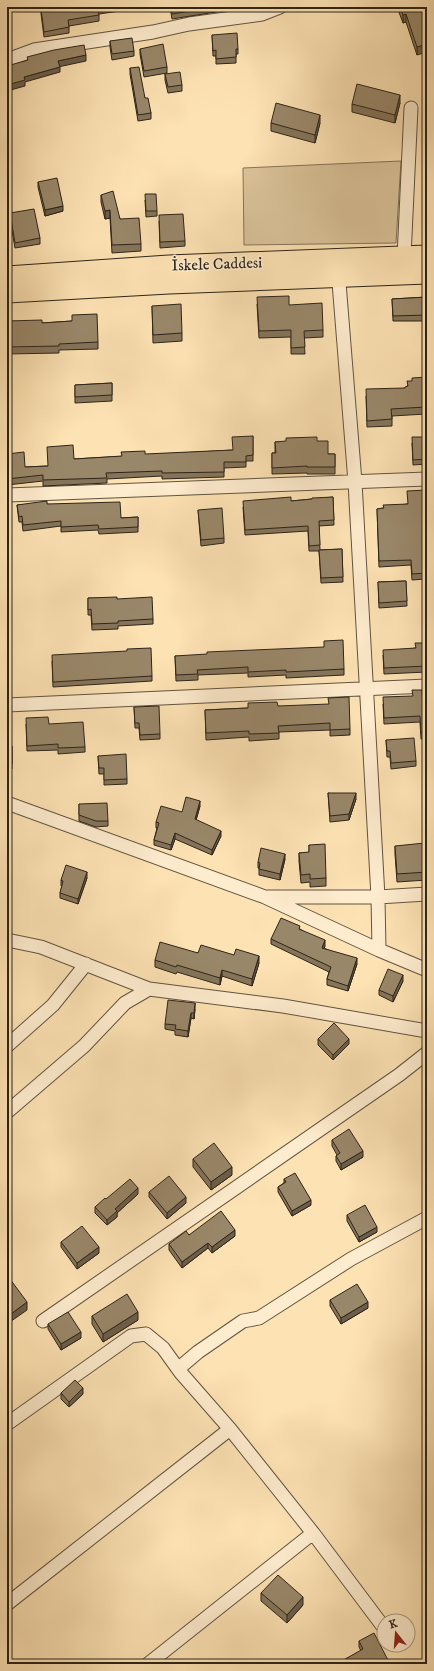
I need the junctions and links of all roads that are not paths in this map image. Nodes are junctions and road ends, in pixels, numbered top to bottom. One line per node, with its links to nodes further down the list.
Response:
1 (280, 7): 2 (street)
2 (7, 60)
3 (411, 108): 5 (street)
4 (427, 256): 5 (main road, İskele Caddesi)
5 (404, 257): 6 (main road, İskele Caddesi)
6 (338, 268): 7 (main road); 8 (main road, İskele Caddesi); 9 (main road); 11 (street)
7 (427, 273)
8 (7, 276)
9 (7, 292)
10 (427, 479): 11 (street)
11 (355, 482): 12 (street); 14 (street)
12 (7, 495)
13 (427, 686): 14 (street)
14 (367, 689): 15 (street); 19 (street)
15 (7, 705)
16 (7, 803): 18 (street)
17 (427, 894): 19 (street)
18 (265, 897): 19 (street); 21 (street)
19 (378, 897): 21 (street)
20 (7, 940): 22 (street)
21 (378, 950): 23 (street)
22 (86, 964): 24 (street); 26 (street)
23 (427, 970)
24 (149, 989): 25 (street); 28 (street)
25 (427, 1031)
26 (7, 1046)
27 (427, 1053): 30 (street)
28 (7, 1112)
29 (427, 1218): 31 (street)
30 (44, 1321)
31 (178, 1369): 32 (street); 33 (street)
32 (7, 1424)
33 (230, 1429): 34 (street); 35 (street)
34 (313, 1533): 36 (street); 37 (street)
35 (7, 1604)
36 (376, 1617)
37 (148, 1664)

